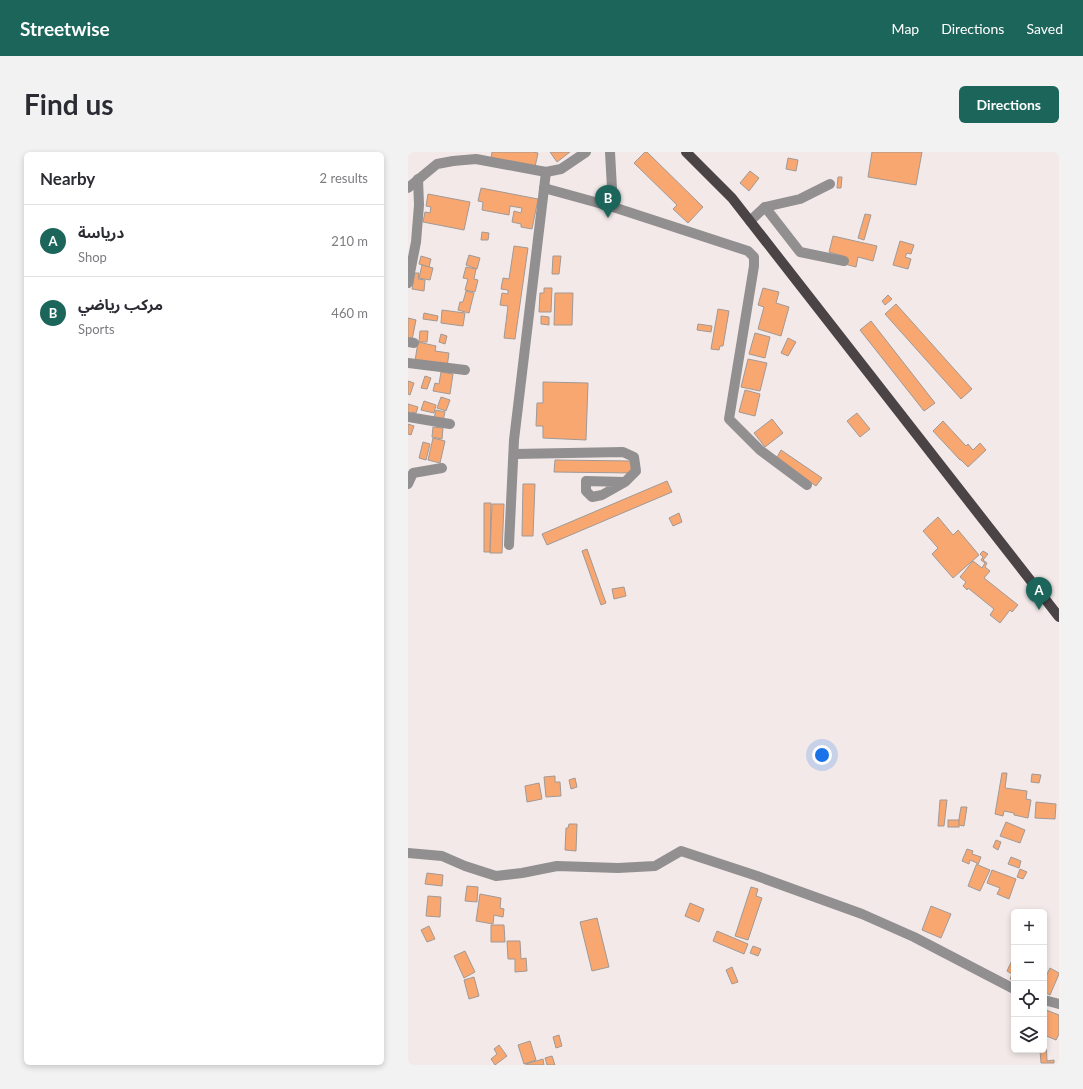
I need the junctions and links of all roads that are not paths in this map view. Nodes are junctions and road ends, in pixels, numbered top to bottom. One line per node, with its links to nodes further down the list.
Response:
1 (586, 152): 5 (street)
2 (610, 152): 10 (street)
3 (686, 152): 12 (main road)
4 (478, 156): 5 (street); 6 (street)
5 (546, 172): 9 (street)
6 (418, 180): 8 (street); 14 (street)
7 (830, 184): 11 (street)
8 (408, 188)
9 (544, 188): 10 (street); 19 (street)
10 (613, 207): 23 (street)
11 (765, 207): 12 (street); 13 (street)
12 (750, 222): 25 (main road)
13 (844, 261)
14 (408, 283)
15 (408, 363): 16 (street)
16 (465, 370)
17 (408, 417): 18 (street)
18 (450, 424)
19 (514, 454): 21 (street); 24 (street)
20 (442, 468): 22 (street)
21 (625, 482)
22 (408, 484)
23 (807, 485)
24 (509, 544)
25 (1059, 617)
26 (408, 853): 27 (street)
27 (1011, 988)
28 (1047, 1001): 29 (street)
29 (1059, 1004)

